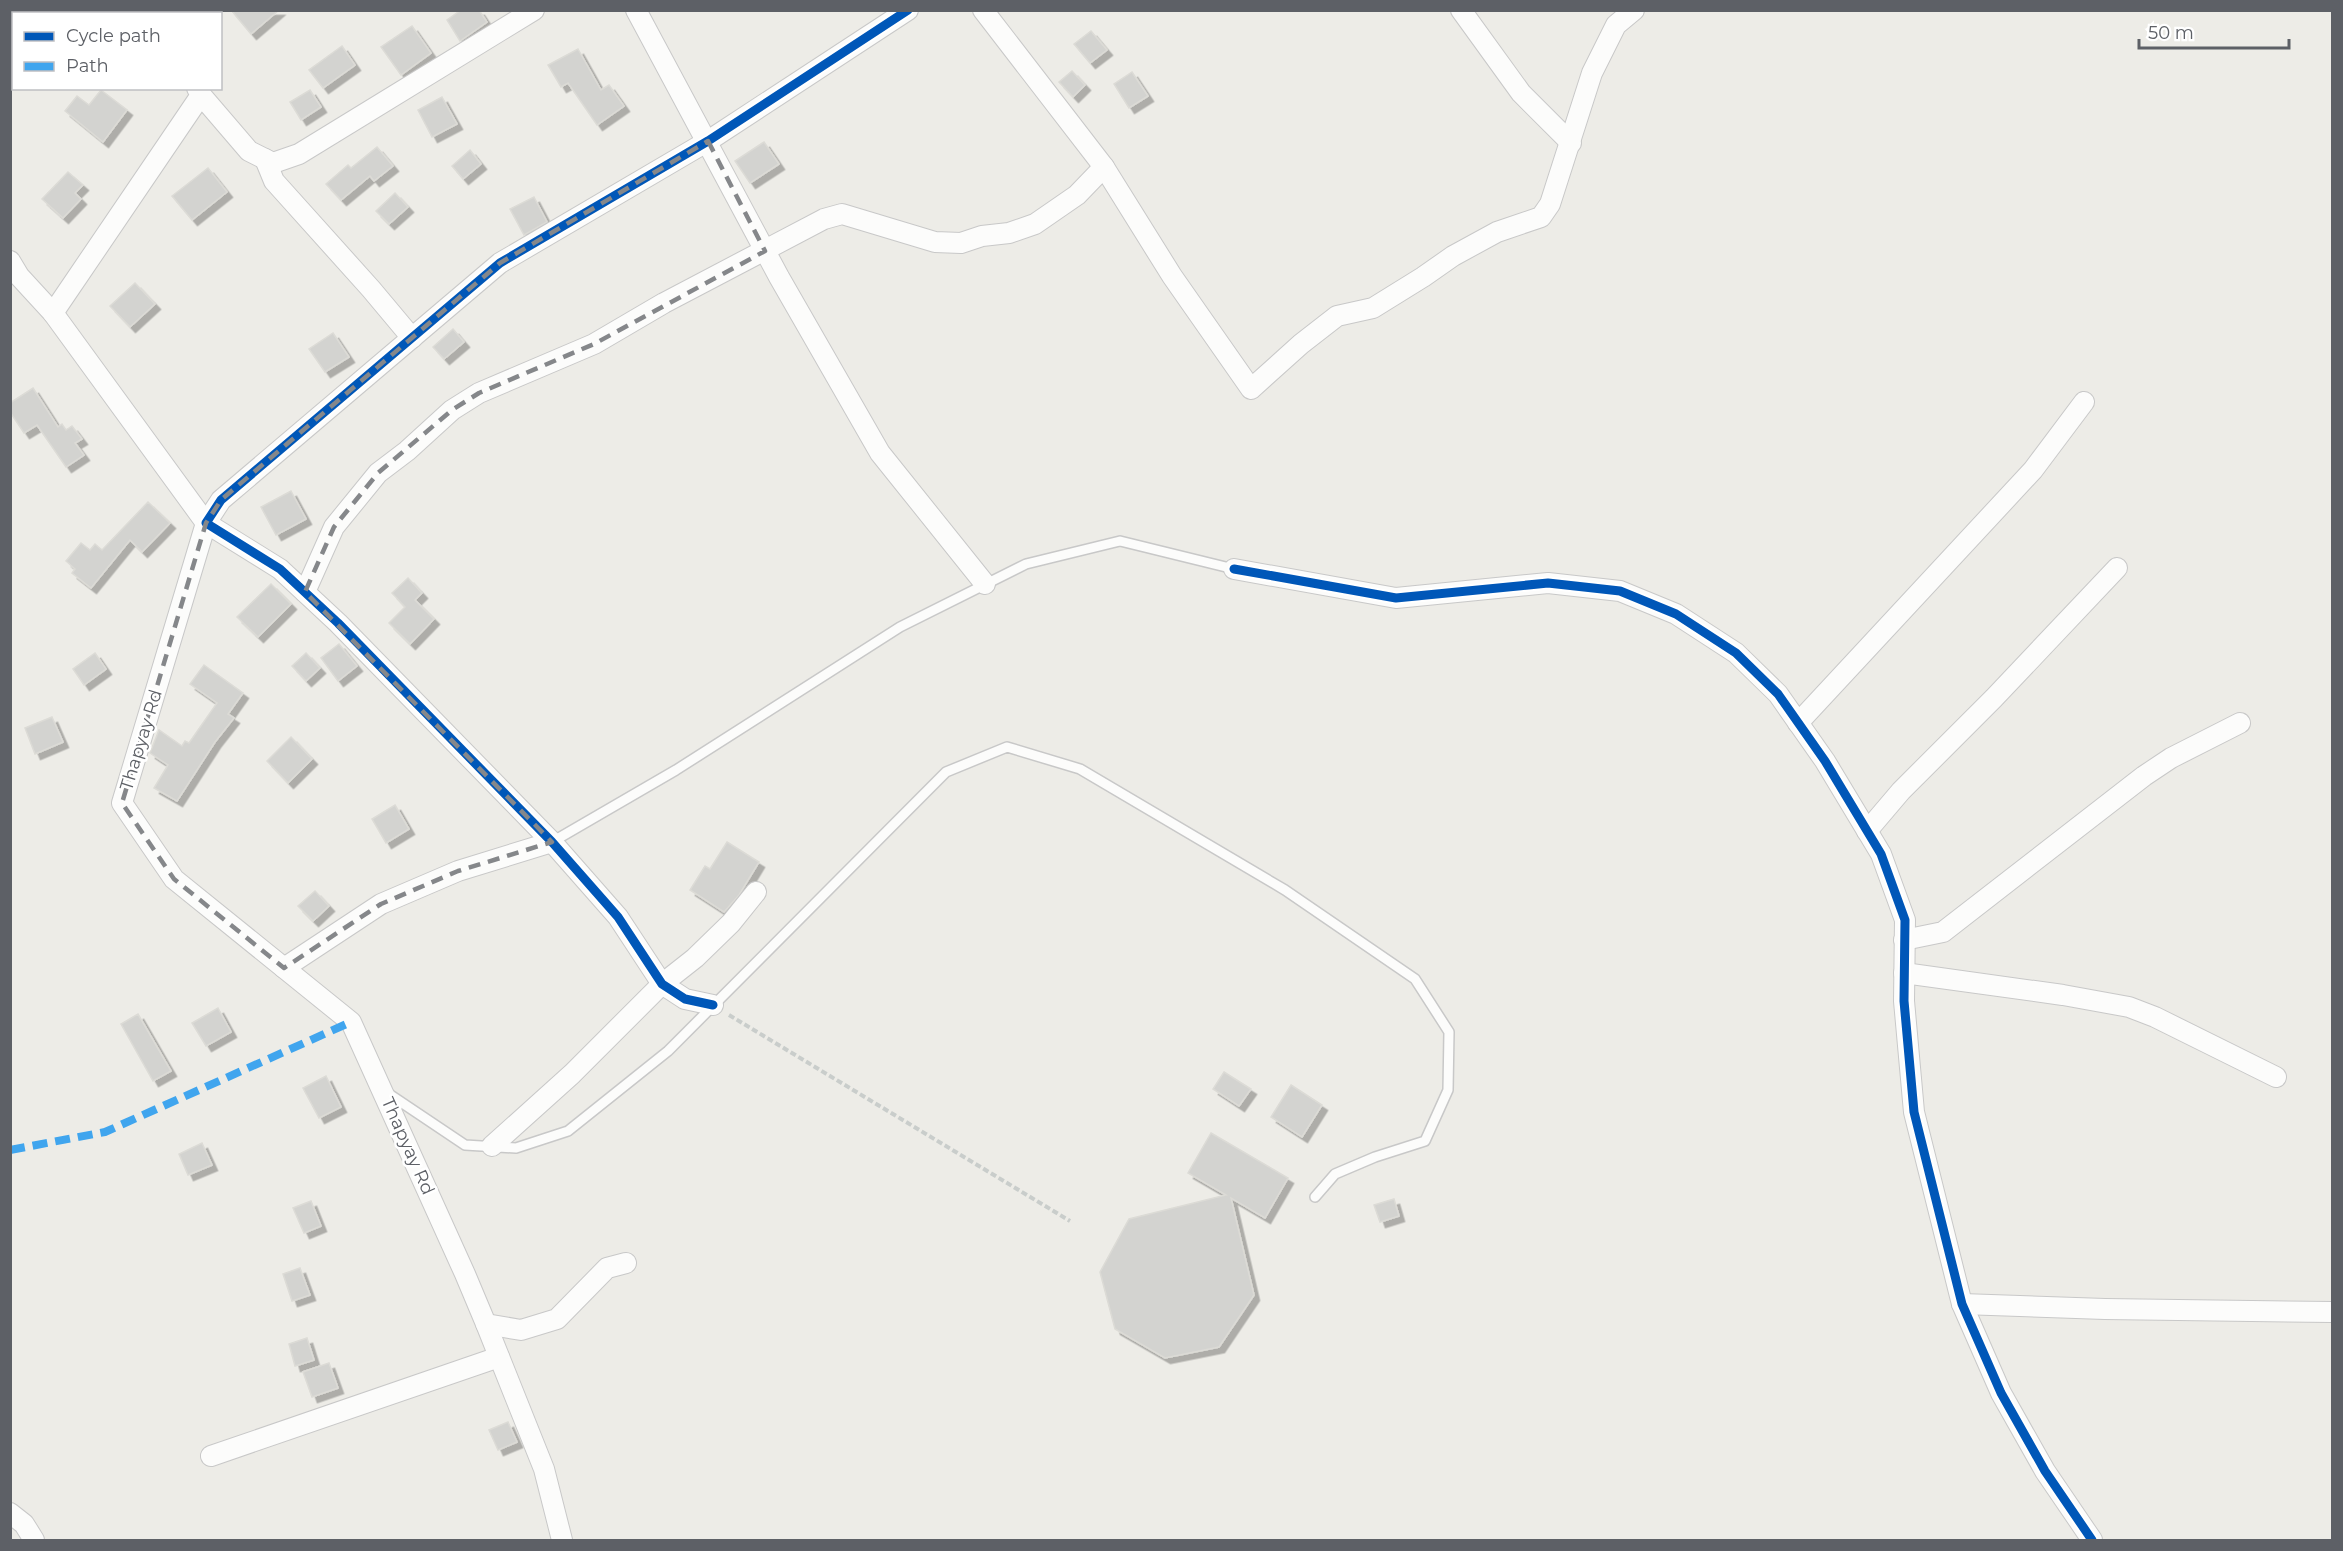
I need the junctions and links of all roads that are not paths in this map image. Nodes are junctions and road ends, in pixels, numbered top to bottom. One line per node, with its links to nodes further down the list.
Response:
1 (534, 10): 10 (street)
2 (636, 10): 8 (street)
3 (908, 10): 8 (street)
4 (983, 10): 11 (street)
5 (1461, 10): 9 (street)
6 (1628, 12): 9 (street)
7 (199, 92): 10 (street); 14 (street)
8 (708, 141): 12 (street); 15 (street)
9 (1571, 142): 11 (street)
10 (265, 159): 15 (street)
11 (1104, 167): 12 (street)
12 (765, 251): 20 (street); 21 (street)
13 (13, 274): 14 (street)
14 (52, 313): 17 (street)
15 (412, 338): 17 (street)
16 (2084, 402): 22 (street)
17 (206, 522): 21 (street); 28 (street, Thapyay Rd)
18 (2117, 568): 24 (street)
19 (1234, 569): 20 (lane); 22 (street)
20 (985, 584): 25 (lane)
21 (305, 592): 25 (street)
22 (1798, 723): 24 (street)
23 (2240, 723): 27 (street)
24 (1867, 831): 27 (street)
25 (552, 842): 28 (street); 30 (street)
26 (756, 892): 30 (street)
27 (1904, 940): 29 (street)
28 (284, 968): 33 (street, Thapyay Rd)
29 (1904, 973): 32 (street); 37 (street)
30 (662, 984): 31 (street); 34 (street)
31 (713, 1005): 34 (lane); 35 (lane)
32 (2276, 1077)
33 (382, 1089): 34 (lane); 39 (street, Thapyay Rd)
34 (492, 1146)
35 (1315, 1197)
36 (626, 1263): 39 (street)
37 (1962, 1304): 38 (street); 45 (street)
38 (2332, 1312)
39 (486, 1324): 40 (street, Thapyay Rd)
40 (499, 1357): 41 (street); 44 (street, Thapyay Rd)
41 (211, 1456)
42 (10, 1513): 43 (street)
43 (34, 1540)
44 (562, 1540)
45 (2092, 1540)

